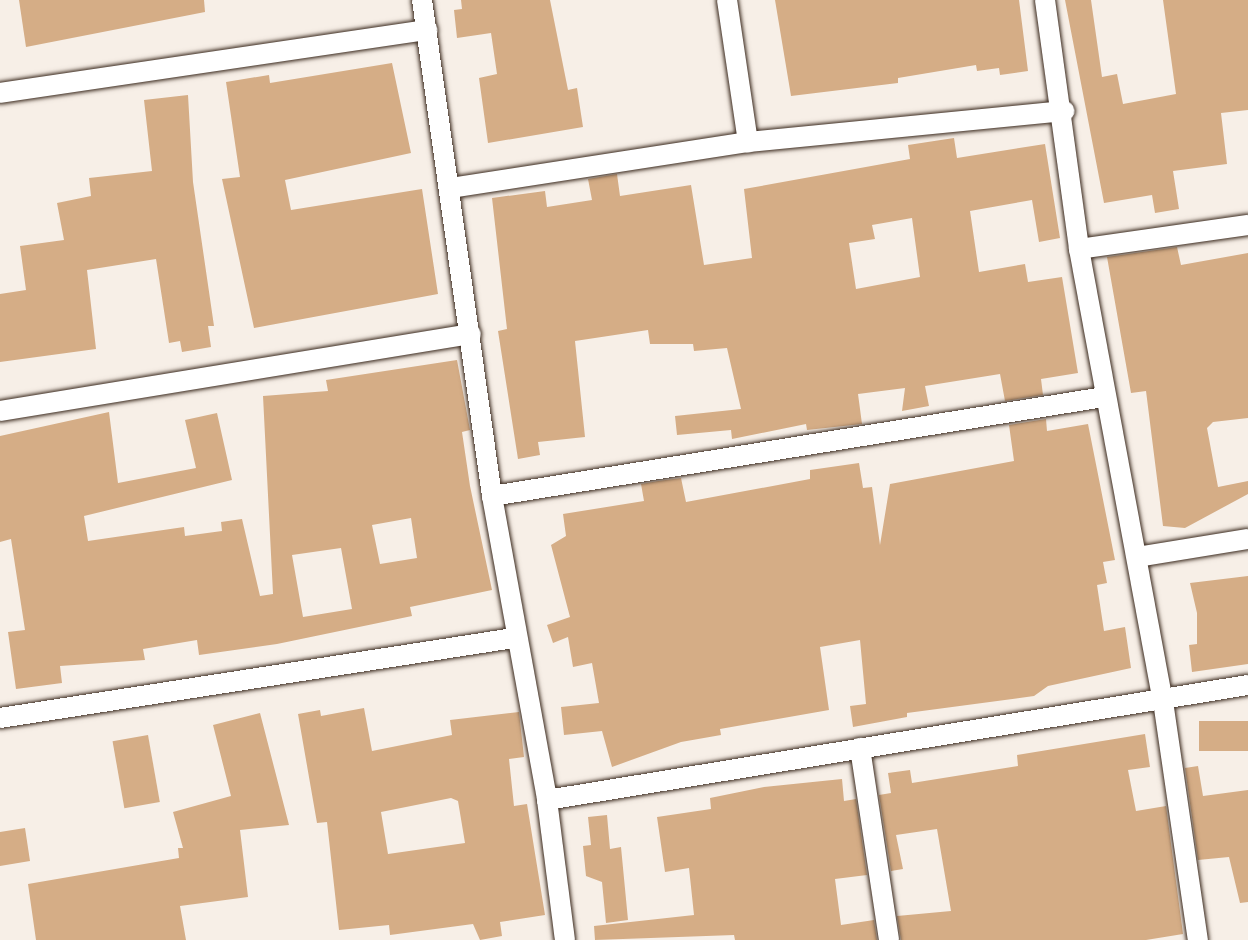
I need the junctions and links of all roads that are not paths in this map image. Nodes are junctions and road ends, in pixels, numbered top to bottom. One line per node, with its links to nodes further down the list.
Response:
1 (422, 0): 4 (street)
2 (727, 0): 7 (street)
3 (1045, 0): 6 (street)
4 (427, 30): 5 (street); 8 (street)
5 (0, 93)
6 (1064, 111): 7 (street); 10 (street)
7 (747, 142): 8 (street)
8 (450, 188): 11 (street)
9 (1248, 225): 10 (street)
10 (1079, 249): 12 (street)
11 (471, 334): 13 (street); 14 (street)
12 (1104, 397): 14 (street); 16 (street)
13 (0, 411)
14 (492, 496): 17 (street)
15 (1248, 539): 16 (street)
16 (1137, 557): 19 (street)
17 (514, 638): 20 (street); 22 (street)
18 (1248, 686): 19 (street)
19 (1163, 701): 21 (street); 25 (street)
20 (0, 718)
21 (860, 748): 22 (street); 24 (street)
22 (547, 800): 23 (street)
23 (564, 940)
24 (889, 940)
25 (1198, 940)

